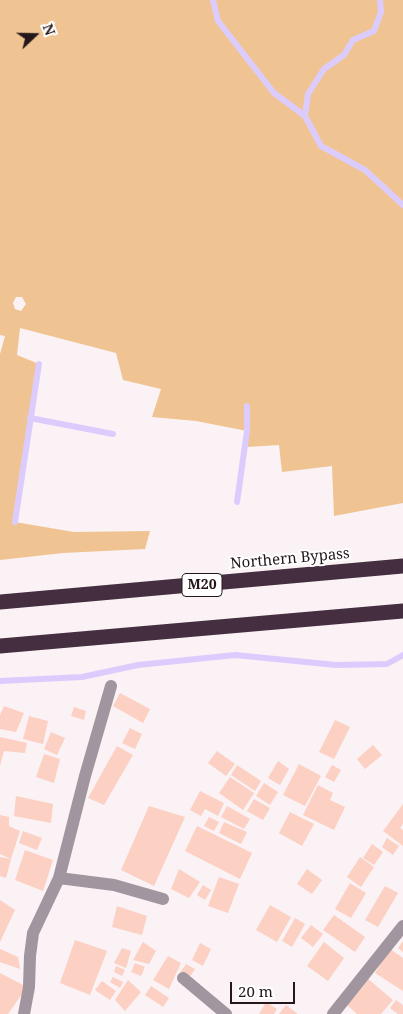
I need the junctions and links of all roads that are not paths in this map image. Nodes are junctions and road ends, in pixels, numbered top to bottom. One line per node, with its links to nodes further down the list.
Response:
1 (403, 566): 2 (highway, Northern Bypass / M20)
2 (0, 602)
3 (403, 611): 4 (highway)
4 (0, 646)
5 (111, 686): 6 (street)
6 (59, 878): 7 (street); 10 (street)
7 (163, 899)
8 (403, 926): 12 (street)
9 (183, 978): 11 (street)
10 (24, 1014)
11 (226, 1014)
12 (334, 1014)

